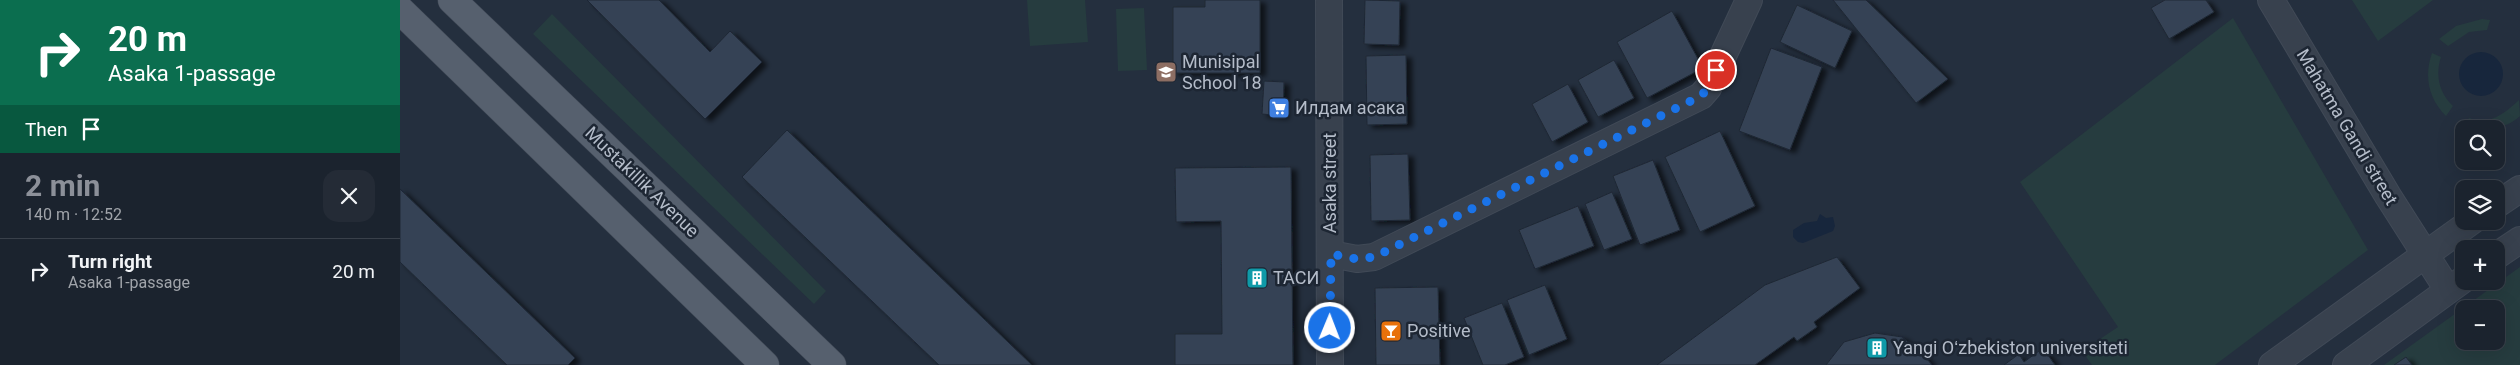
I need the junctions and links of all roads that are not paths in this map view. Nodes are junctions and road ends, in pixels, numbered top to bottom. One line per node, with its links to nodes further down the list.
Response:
1 (452, 0): 16 (main road, Mustakillik Avenue)
2 (1329, 0): 11 (street, Asaka street)
3 (1749, 0): 11 (street)
4 (2271, 0): 12 (street, Mahatma Gandi street)
5 (400, 10): 15 (main road)
6 (2520, 189): 7 (street)
7 (2505, 199)
8 (2459, 230): 12 (street)
9 (2520, 240): 10 (street)
10 (2505, 250)
11 (1331, 254): 17 (street, Asaka street)
12 (2424, 254): 13 (street, Mahatma Gandi street); 18 (street)
13 (2455, 284)
14 (2455, 286): 19 (street)
15 (766, 365)
16 (832, 365)
17 (1330, 365)
18 (2272, 365)
19 (2346, 365)

